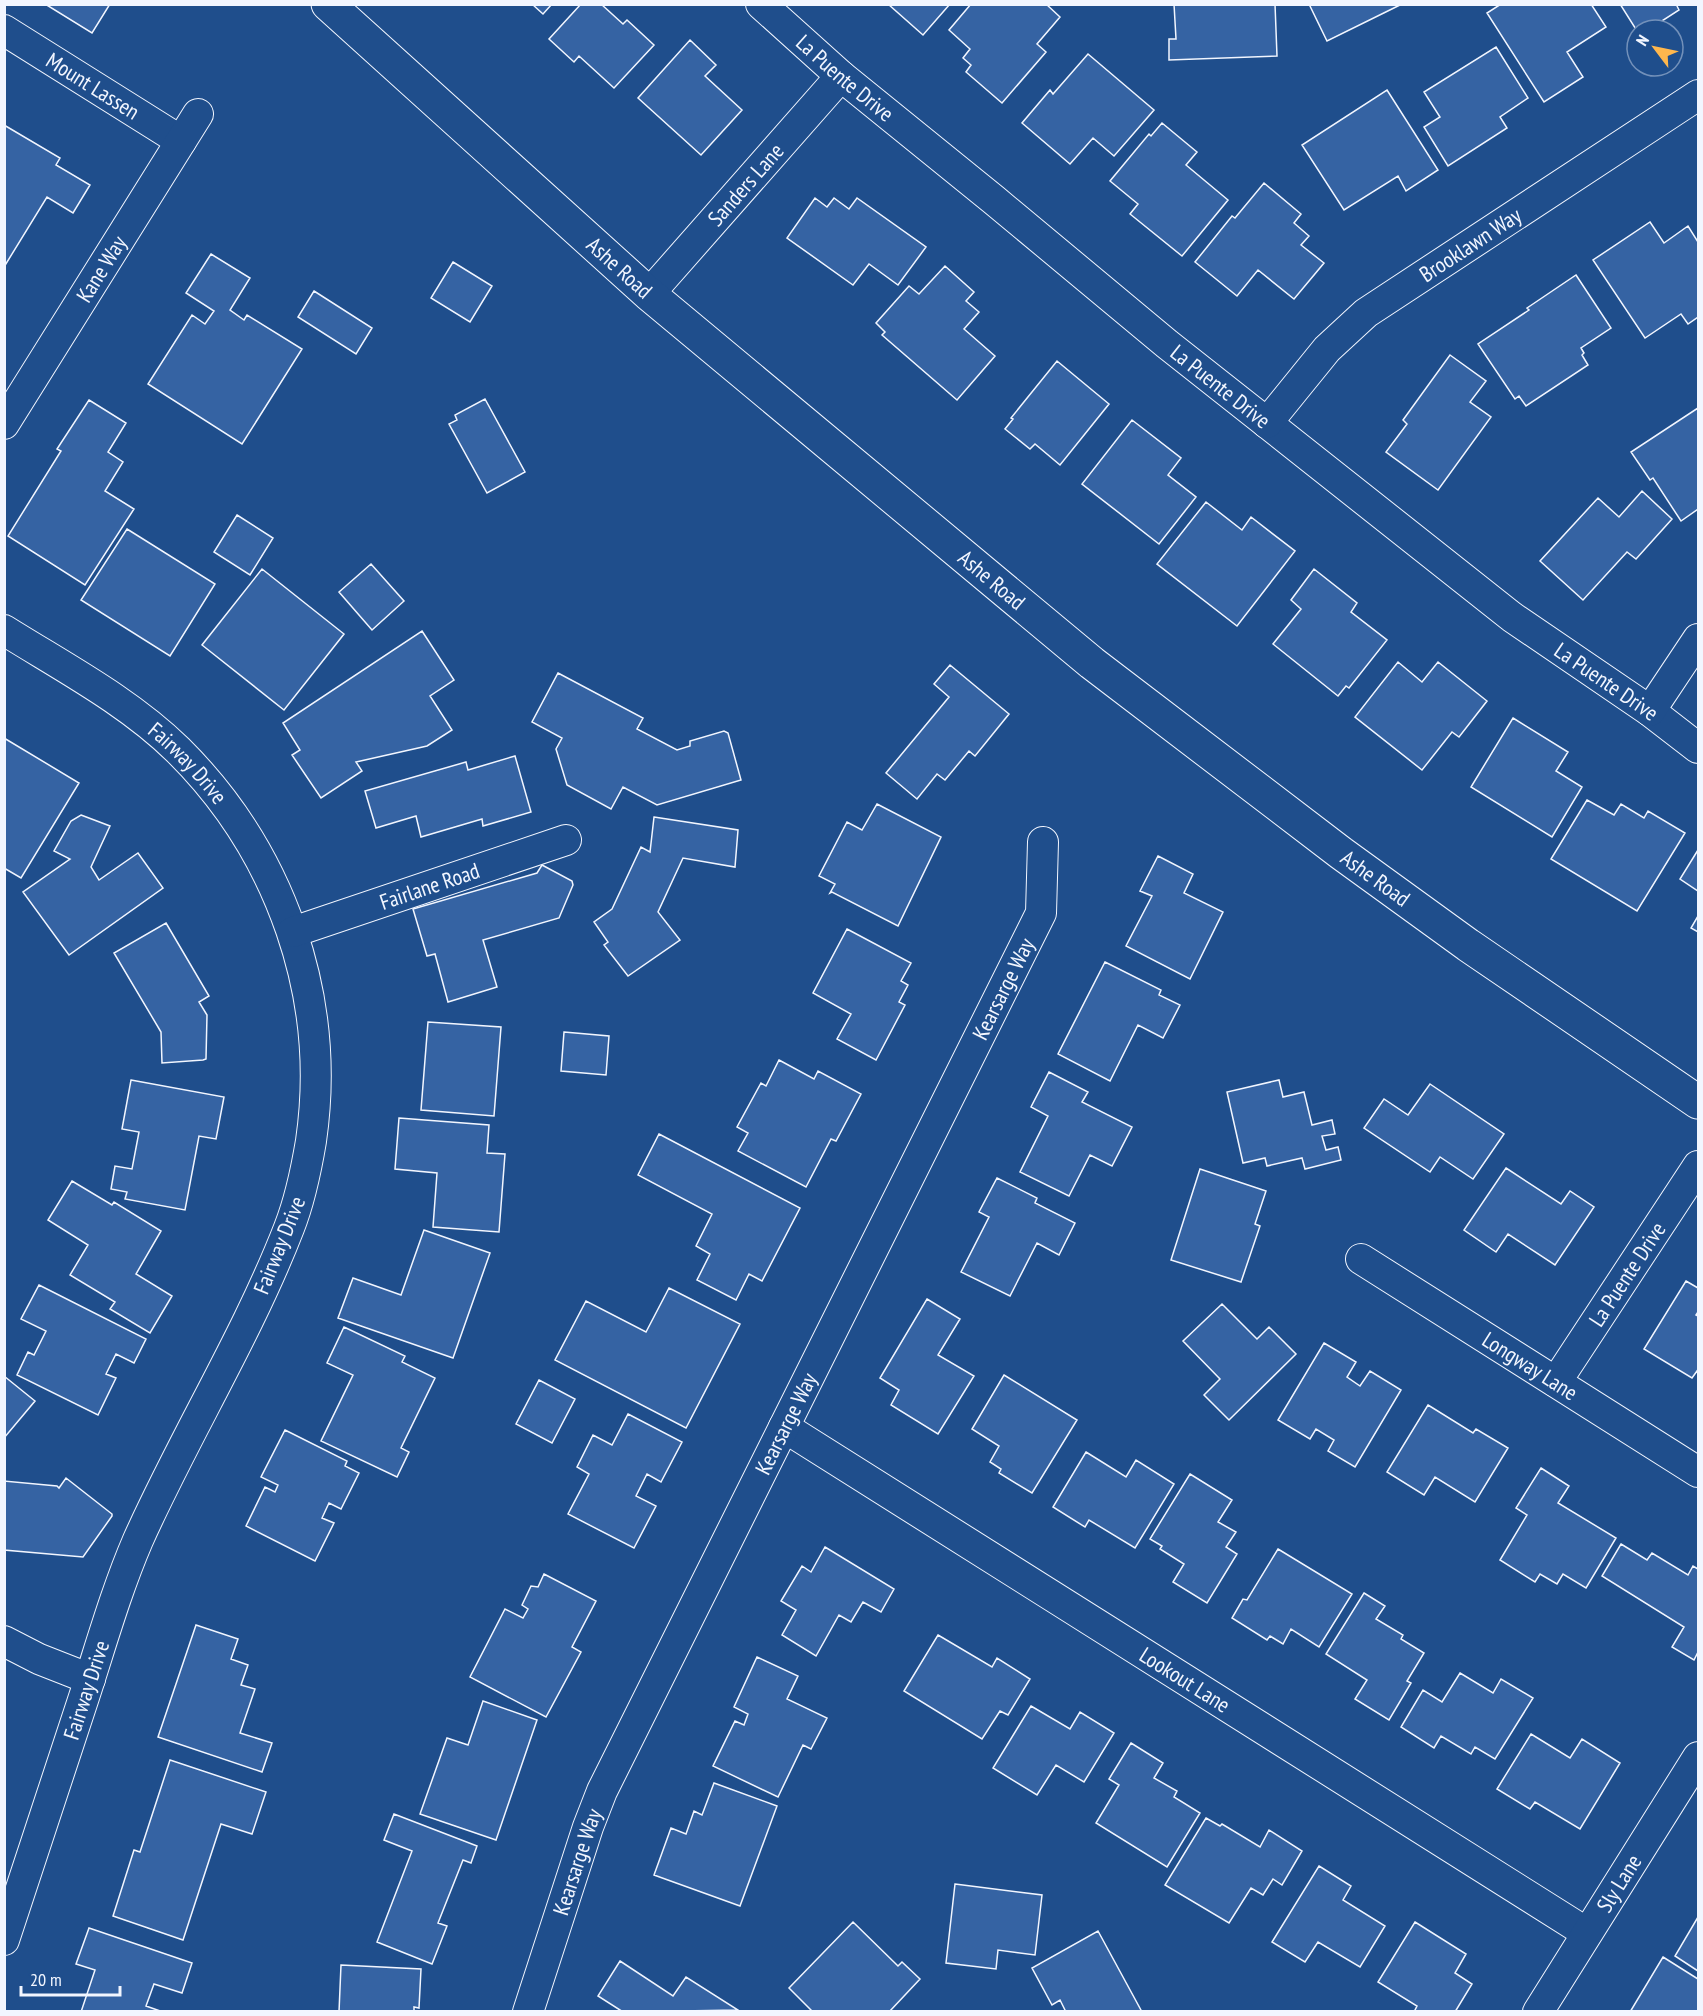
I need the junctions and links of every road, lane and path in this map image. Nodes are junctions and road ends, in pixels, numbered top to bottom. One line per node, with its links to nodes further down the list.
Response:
1 (328, 4): 8 (street, Ashe Road)
2 (760, 4): 4 (street, La Puente Drive)
3 (4, 30): 7 (street, Mount Lassen)
4 (841, 76): 8 (street, Sanders Lane); 9 (street, La Puente Drive)
5 (1698, 96): 9 (street, Brooklawn Way)
6 (198, 114): 7 (street, Kane Way)
7 (181, 141): 10 (street, Kane Way)
8 (649, 294): 18 (street, Ashe Road)
9 (1267, 423): 13 (street, La Puente Drive)
10 (4, 424)
11 (4, 630): 17 (street, Fairway Drive)
12 (1698, 639): 13 (street)
13 (1650, 711): 14 (street, La Puente Drive)
14 (1698, 748)
15 (566, 840): 17 (street, Fairlane Road)
16 (1043, 842): 22 (street, Kearsarge Way)
17 (293, 932): 25 (street, Fairway Drive)
18 (1698, 1102)
19 (1698, 1166): 21 (street, La Puente Drive)
20 (1361, 1259): 21 (street, Longway Lane)
21 (1556, 1382): 23 (street, Longway Lane)
22 (784, 1427): 27 (street, Lookout Lane); 29 (street, Kearsarge Way)
23 (1698, 1472)
24 (4, 1641): 25 (street)
25 (90, 1678): 28 (street, Fairway Drive)
26 (1698, 1757): 27 (street, Sly Lane)
27 (1587, 1933): 30 (street, Sly Lane)
28 (4, 1940)
29 (528, 2012)
30 (1538, 2012)

